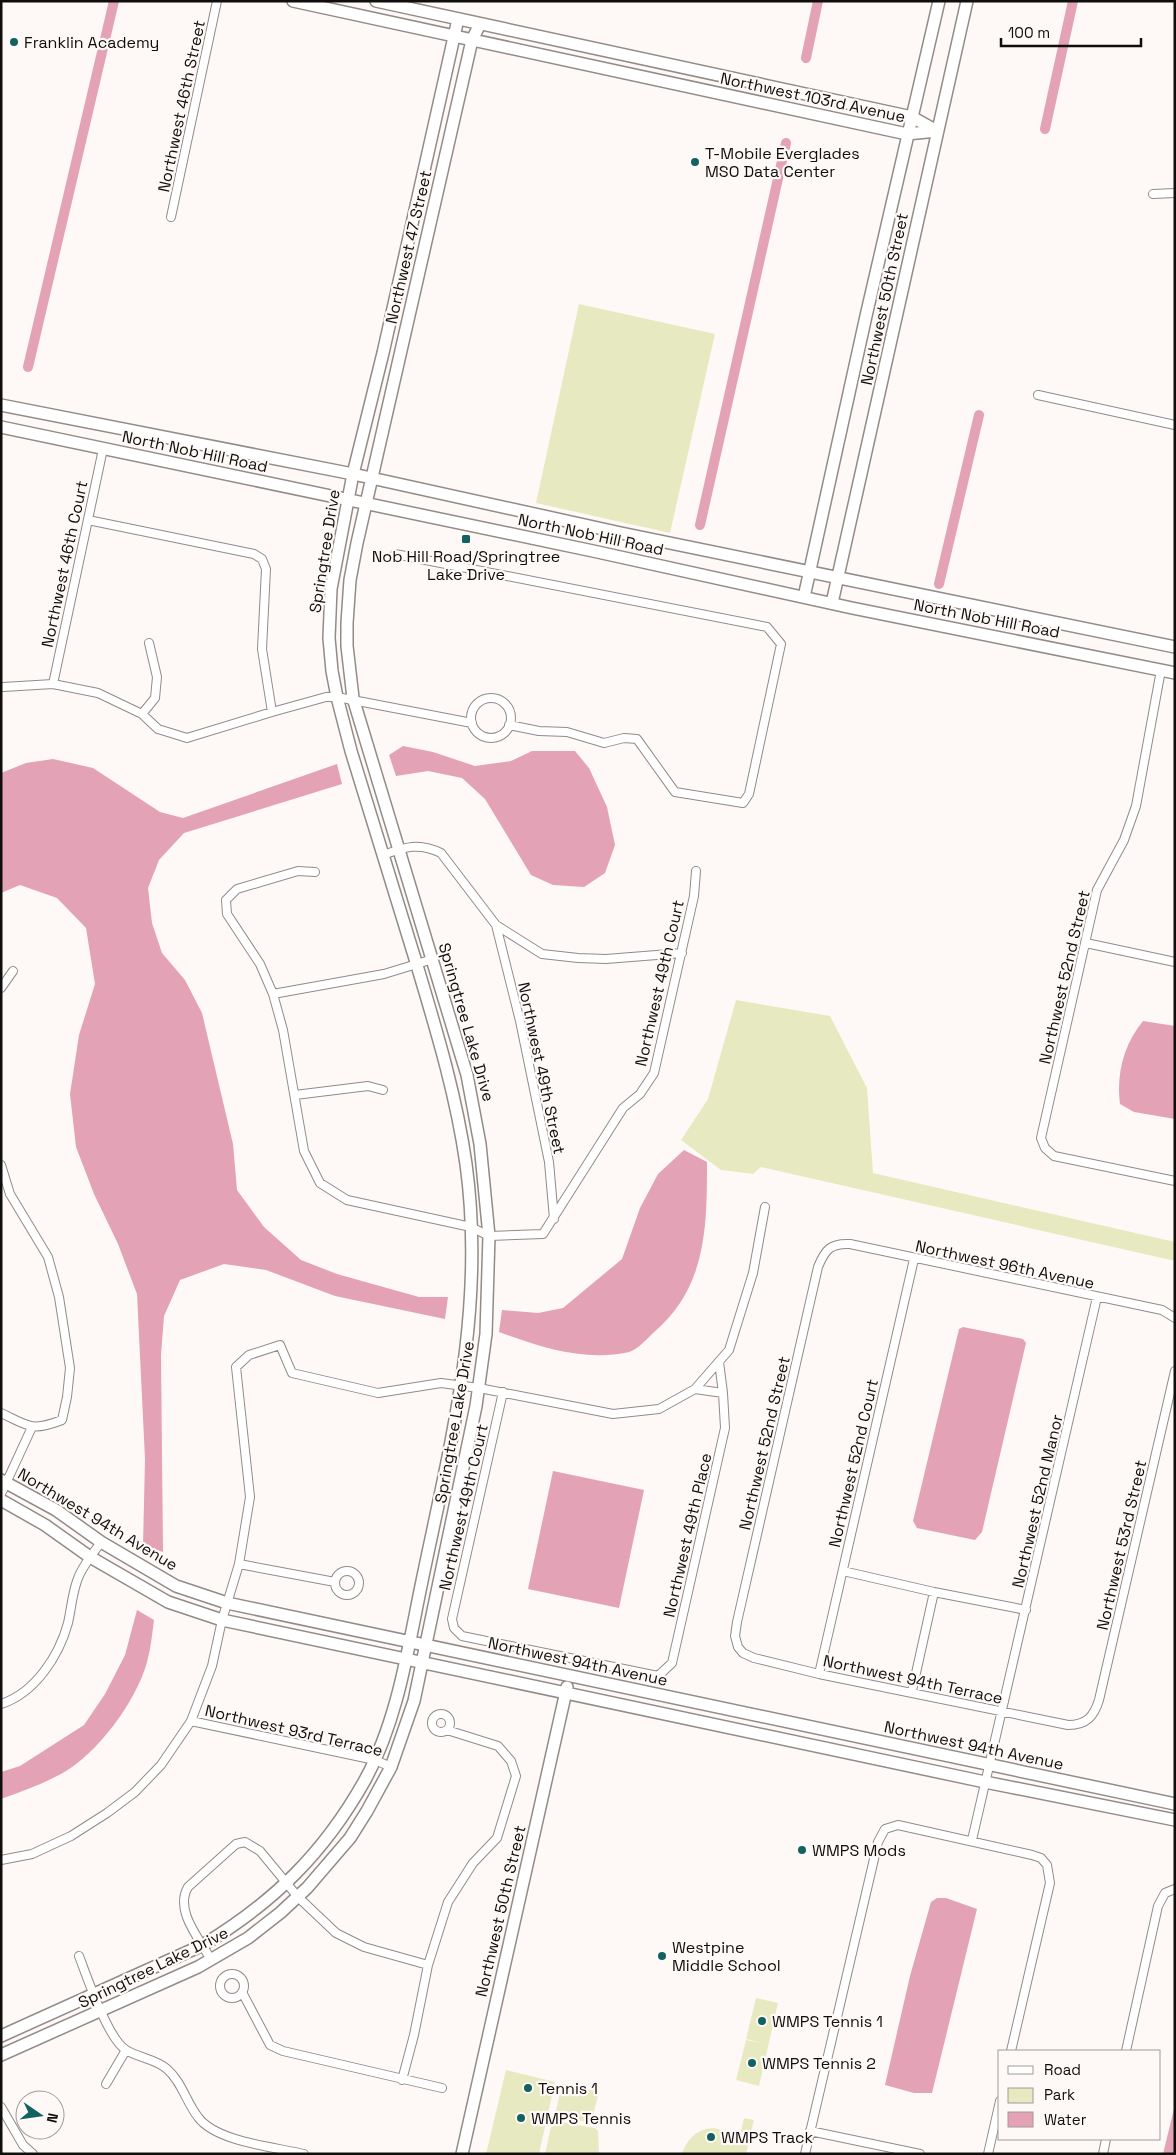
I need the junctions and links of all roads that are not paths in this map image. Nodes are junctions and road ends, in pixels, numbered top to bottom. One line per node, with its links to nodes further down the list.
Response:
1 (217, 1): 17 (street, Northwest 46th Street)
2 (293, 1): 8 (street, Northwest 103rd Avenue)
3 (376, 1): 6 (street, Northwest 103rd Avenue)
4 (939, 1): 10 (street, Northwest 50th Street)
5 (967, 1): 11 (street, Northwest 50th Street)
6 (458, 19): 7 (street, Northwest 103rd Avenue); 8 (street, Northwest 47 Street)
7 (480, 24): 9 (street, Northwest 47 Street); 10 (street, Northwest 103rd Avenue)
8 (454, 36): 9 (street, Northwest 103rd Avenue); 13 (street, Northwest 47 Street)
9 (472, 40): 12 (street, Northwest 103rd Avenue); 14 (street, Northwest 47 Street)
10 (912, 117): 11 (street, Northwest 103rd Avenue); 12 (street, Northwest 50th Street)
11 (937, 132): 12 (street, Northwest 103rd Avenue); 32 (street, Northwest 50th Street)
12 (907, 134): 31 (street, Northwest 50th Street)
13 (424, 171): 14 (street); 18 (street, Northwest 47 Street)
14 (441, 175): 19 (street, Northwest 47 Street)
15 (1175, 192): 16 (street)
16 (1153, 194)
17 (171, 217)
18 (383, 353): 19 (street); 25 (street, Northwest 47 Street)
19 (400, 357): 26 (street, Northwest 47 Street)
20 (1038, 395): 22 (street)
21 (1, 405): 25 (street, North Nob Hill Road)
22 (1175, 425)
23 (1, 427): 24 (street, North Nob Hill Road)
24 (102, 449): 27 (street, North Nob Hill Road); 29 (street, Northwest 46th Court)
25 (353, 474): 26 (street, North Nob Hill Road); 27 (street, Springtree Drive)
26 (372, 479): 28 (street, Springtree Lake Drive); 31 (street, North Nob Hill Road)
27 (348, 499): 28 (street, North Nob Hill Road); 41 (street, Springtree Drive)
28 (367, 504): 33 (street, North Nob Hill Road); 42 (street, Springtree Lake Drive)
29 (88, 520): 39 (street, Northwest 46th Court); 43 (street)
30 (395, 554): 46 (street)
31 (810, 570): 32 (street, North Nob Hill Road); 33 (street, Northwest 50th Street)
32 (837, 578): 34 (street, Northwest 50th Street); 36 (street, North Nob Hill Road)
33 (804, 597): 34 (street, North Nob Hill Road)
34 (832, 603): 37 (street, North Nob Hill Road)
35 (149, 643): 44 (street)
36 (1175, 647)
37 (1161, 670): 38 (street, North Nob Hill Road); 53 (street, Northwest 52nd Street)
38 (1175, 673)
39 (53, 684): 40 (street); 44 (street)
40 (4, 687)
41 (337, 696): 42 (street); 43 (street); 47 (street, Springtree Drive)
42 (353, 698): 45 (street); 48 (street, Springtree Lake Drive)
43 (272, 712): 44 (street)
44 (142, 714)
45 (472, 722): 46 (street); 46 (street)
46 (510, 725)
47 (351, 751): 49 (street, Springtree Lake Drive)
48 (400, 850): 49 (street); 52 (street); 55 (street, Springtree Lake Drive)
49 (383, 856): 57 (street, Springtree Lake Drive)
50 (696, 871): 54 (street, Northwest 49th Court)
51 (315, 872): 60 (street)
52 (496, 924): 54 (street); 66 (street, Northwest 49th Street)
53 (1086, 943): 56 (street); 64 (street, Northwest 52nd Street)
54 (682, 953): 66 (street, Northwest 49th Court)
55 (433, 959): 57 (street); 68 (street, Springtree Lake Drive)
56 (1175, 962)
57 (416, 964): 60 (street); 67 (street, Springtree Lake Drive)
58 (13, 971): 59 (street)
59 (1, 988)
60 (273, 994): 62 (street)
61 (383, 1090): 62 (street)
62 (295, 1095): 67 (street)
63 (1, 1165): 81 (street)
64 (1175, 1181)
65 (765, 1207): 73 (street)
66 (554, 1219): 68 (street, Northwest 49th Court)
67 (471, 1227): 68 (street, Northwest 49th Court); 75 (street, Springtree Lake Drive)
68 (489, 1236): 76 (street, Springtree Lake Drive)
69 (829, 1248): 70 (street, Northwest 96th Avenue); 96 (street, Northwest 52nd Street)
70 (914, 1259): 71 (street, Northwest 96th Avenue); 88 (street, Northwest 52nd Court)
71 (1097, 1296): 72 (street, Northwest 96th Avenue); 92 (street, Northwest 52nd Manor)
72 (1175, 1318)
73 (719, 1362): 77 (street); 79 (street, Northwest 49th Place)
74 (1175, 1371): 107 (street, Northwest 53rd Street)
75 (462, 1385): 76 (street); 87 (street); 94 (street, Springtree Lake Drive)
76 (479, 1388): 78 (street); 95 (street, Springtree Lake Drive)
77 (695, 1389): 78 (street); 79 (street)
78 (503, 1392): 101 (street, Northwest 49th Court)
79 (723, 1393): 101 (street, Northwest 49th Place)
80 (1, 1413): 81 (street)
81 (32, 1427): 82 (street)
82 (4, 1481): 83 (street); 85 (street, Northwest 94th Avenue)
83 (1, 1494)
84 (1, 1500): 86 (street, Northwest 94th Avenue)
85 (101, 1542): 86 (street); 91 (street, Northwest 94th Avenue)
86 (90, 1557): 93 (street, Northwest 94th Avenue); 104 (street)
87 (239, 1564): 89 (street); 91 (street)
88 (843, 1570): 90 (street); 99 (street, Northwest 52nd Court)
89 (335, 1582)
90 (934, 1592): 92 (street); 102 (street)
91 (227, 1603): 93 (street); 94 (street, Northwest 94th Avenue)
92 (1026, 1610): 105 (street, Northwest 52nd Manor)
93 (222, 1620): 97 (street, Northwest 94th Avenue); 106 (street)
94 (409, 1642): 95 (street, Northwest 94th Avenue); 97 (street, Springtree Lake Drive)
95 (426, 1646): 98 (street, Springtree Lake Drive); 100 (street, Northwest 94th Avenue)
96 (738, 1647): 99 (street, Northwest 94th Terrace)
97 (405, 1660): 98 (street, Northwest 94th Avenue); 109 (street, Springtree Lake Drive)
98 (422, 1663): 103 (street, Northwest 94th Avenue); 111 (street, Springtree Lake Drive)
99 (819, 1674): 102 (street, Northwest 94th Terrace)
100 (570, 1676): 103 (street, Northwest 50th Street); 110 (street, Northwest 94th Avenue)
101 (658, 1676)
102 (912, 1691): 105 (street, Northwest 94th Terrace)
103 (566, 1693): 112 (street, Northwest 94th Avenue); 141 (street, Northwest 50th Street)
104 (5, 1703)
105 (1002, 1711): 107 (street, Northwest 94th Terrace); 110 (street, Northwest 52nd Manor)
106 (191, 1720): 109 (street, Northwest 93rd Terrace); 116 (street)
107 (1087, 1722)
108 (447, 1730): 123 (street)
109 (375, 1760): 111 (street, Northwest 93rd Terrace); 117 (street, Springtree Lake Drive)
110 (989, 1765): 112 (street, Northwest 52nd Manor); 113 (street, Northwest 94th Avenue)
111 (391, 1767): 119 (street, Springtree Lake Drive)
112 (985, 1782): 114 (street, Northwest 94th Avenue); 115 (street, Northwest 52nd Manor)
113 (1175, 1804)
114 (1175, 1820)
115 (972, 1840): 129 (street); 137 (street)
116 (1, 1860)
117 (287, 1884): 119 (street); 120 (street, Springtree Lake Drive); 120 (street)
118 (1175, 1890): 130 (street)
119 (298, 1897): 122 (street, Springtree Lake Drive); 123 (street)
120 (203, 1945): 122 (street); 125 (street, Springtree Lake Drive)
121 (78, 1956): 125 (street)
122 (211, 1960): 126 (street, Springtree Lake Drive)
123 (428, 1964): 132 (street)
124 (242, 1992): 132 (street)
125 (94, 1994): 126 (street); 127 (street, Springtree Lake Drive)
126 (102, 2010): 128 (street); 131 (street, Springtree Lake Drive)
127 (1, 2036)
128 (126, 2050): 133 (street); 140 (street)
129 (1011, 2050)
130 (1126, 2050)
131 (1, 2055)
132 (402, 2080): 134 (street)
133 (106, 2084)
134 (442, 2088)
135 (1, 2106): 139 (street)
136 (998, 2110): 144 (street)
137 (810, 2131): 142 (street); 143 (street)
138 (1106, 2140): 145 (street)
139 (33, 2154)
140 (304, 2154)
141 (462, 2154)
142 (805, 2154)
143 (920, 2154)
144 (988, 2154)
145 (1103, 2154)

